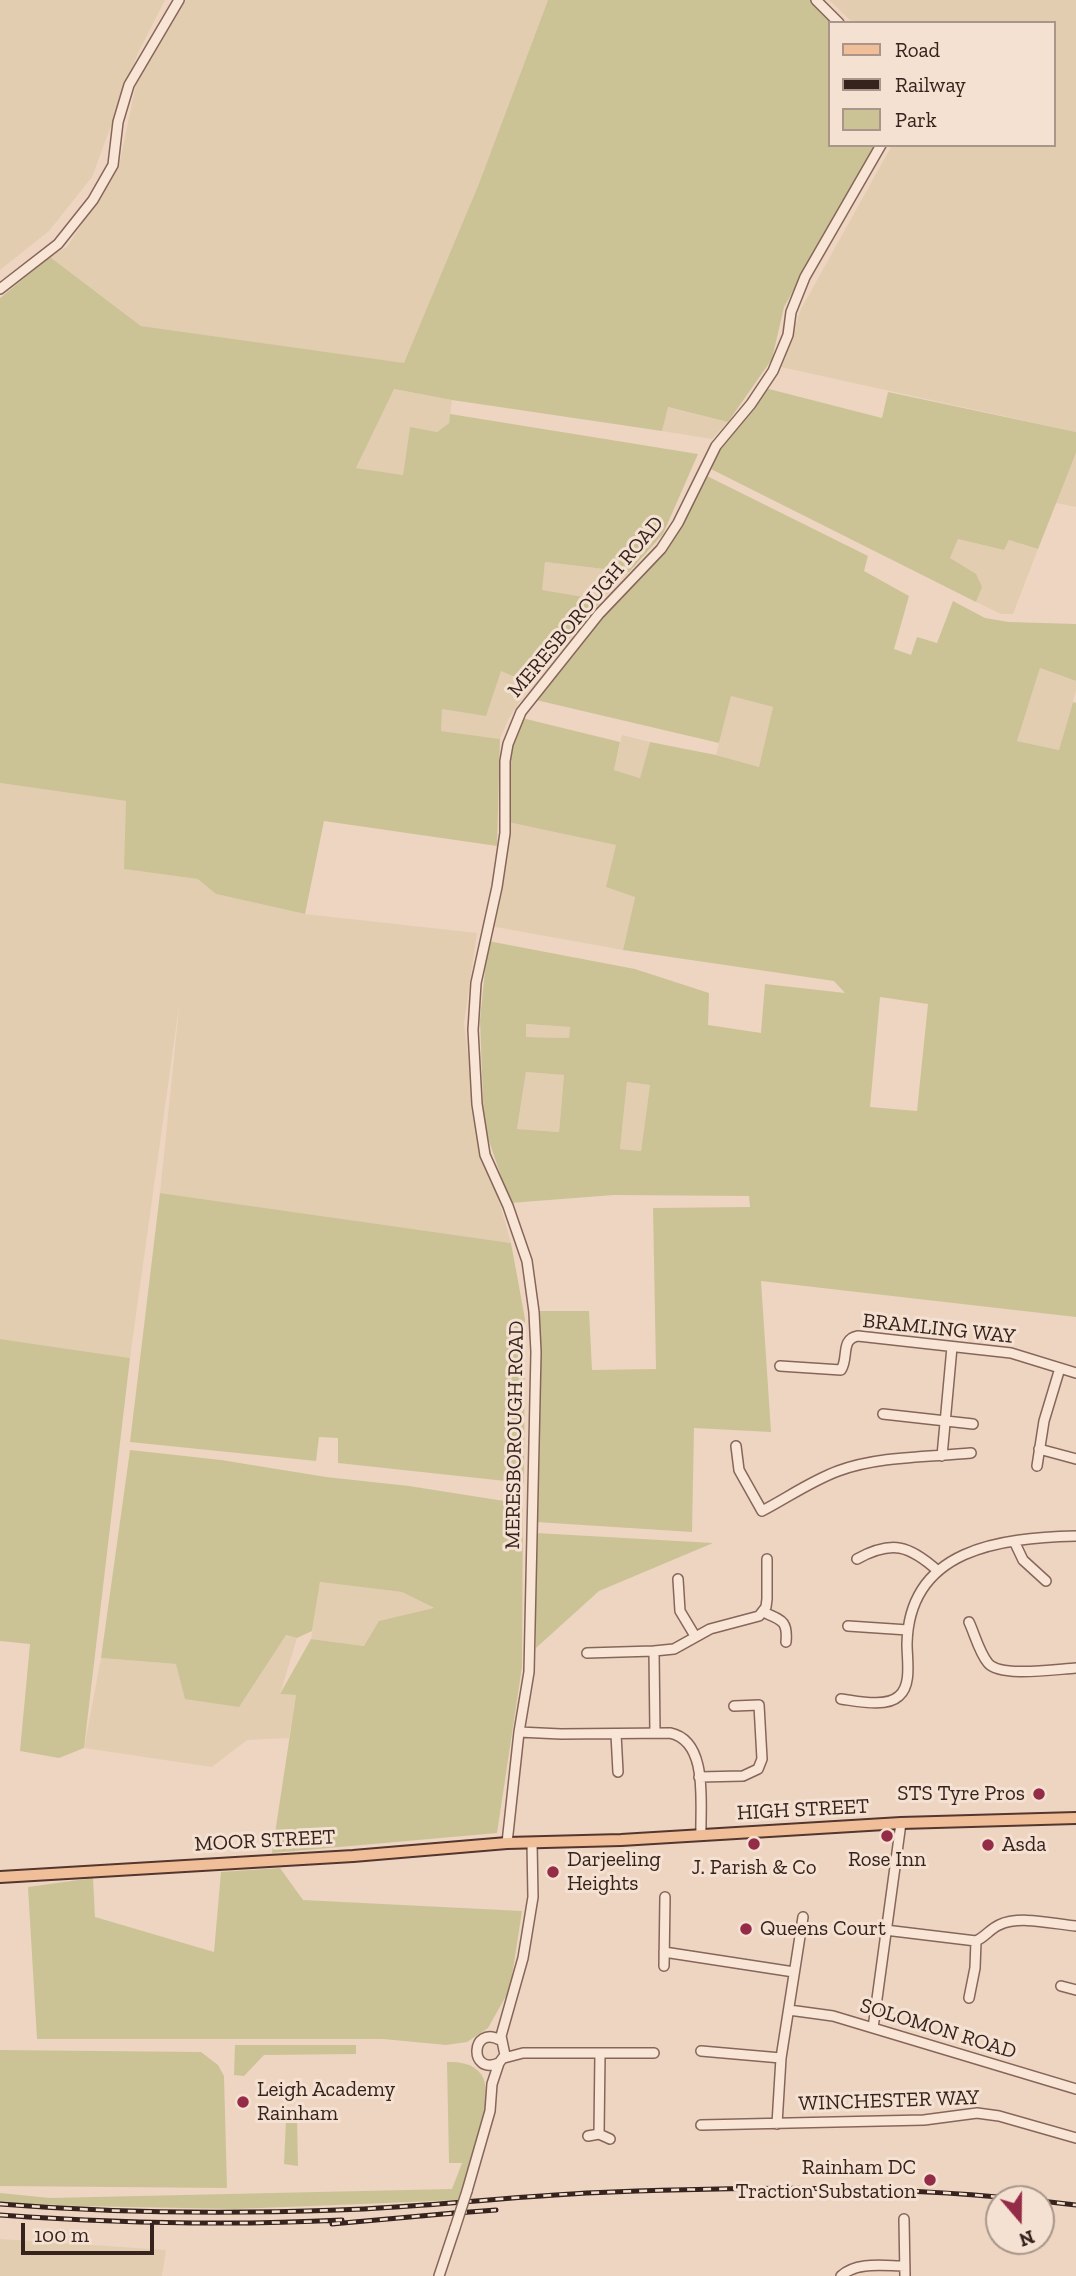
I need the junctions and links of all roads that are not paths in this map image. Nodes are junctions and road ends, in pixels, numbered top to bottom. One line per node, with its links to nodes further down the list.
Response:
1 (179, 0): 5 (street)
2 (816, 0): 3 (street)
3 (837, 21)
4 (880, 147): 37 (street, MERESBOROUGH ROAD)
5 (0, 289)
6 (952, 1347): 7 (street, BRAMLING WAY); 8 (street, BRAMLING WAY); 11 (street)
7 (780, 1366)
8 (1060, 1368): 9 (street, BRAMLING WAY); 14 (street)
9 (1076, 1373)
10 (883, 1414): 11 (street)
11 (945, 1420): 12 (street); 16 (street)
12 (972, 1424)
13 (736, 1446): 16 (street)
14 (1039, 1449): 17 (street); 18 (street)
15 (971, 1453): 16 (street)
16 (942, 1456)
17 (1076, 1459)
18 (1037, 1466)
19 (1076, 1536): 20 (street)
20 (1014, 1541): 23 (street); 25 (street)
21 (767, 1559): 26 (street)
22 (857, 1559): 23 (street)
23 (938, 1571): 29 (street)
24 (678, 1579): 30 (street)
25 (1046, 1581)
26 (763, 1612): 30 (street); 31 (street)
27 (969, 1622): 34 (street)
28 (848, 1626): 29 (street)
29 (908, 1630): 35 (street)
30 (695, 1636): 32 (street)
31 (786, 1642)
32 (654, 1651): 33 (street); 38 (street)
33 (587, 1653)
34 (1076, 1668)
35 (841, 1699)
36 (734, 1706): 41 (street)
37 (519, 1732): 39 (street); 45 (street, MERESBOROUGH ROAD)
38 (655, 1733): 39 (street); 41 (street)
39 (616, 1734): 40 (street)
40 (618, 1772)
41 (698, 1777): 44 (street)
42 (1076, 1818): 43 (main road, HIGH STREET)
43 (901, 1824): 44 (main road, HIGH STREET); 51 (street)
44 (701, 1835): 46 (main road, HIGH STREET)
45 (507, 1843): 46 (main road, MOOR STREET); 47 (main road, MOOR STREET)
46 (532, 1843): 60 (street)
47 (0, 1877)
48 (665, 1897): 53 (street)
49 (803, 1917): 55 (street)
50 (1076, 1926): 52 (street)
51 (885, 1930): 52 (street); 61 (street)
52 (976, 1941): 58 (street)
53 (664, 1952): 54 (street); 55 (street)
54 (664, 1966)
55 (794, 1972): 59 (street)
56 (1061, 1986): 57 (street)
57 (1076, 1990)
58 (969, 1998)
59 (789, 2010): 61 (street, SOLOMON ROAD); 68 (street)
60 (505, 2015): 62 (street); 63 (street)
61 (873, 2028): 72 (street, SOLOMON ROAD)
62 (484, 2039): 63 (street); 70 (street)
63 (501, 2042): 65 (street); 69 (street)
64 (701, 2051): 68 (street)
65 (523, 2053): 66 (street); 69 (street)
66 (600, 2053): 67 (street); 75 (street)
67 (654, 2053)
68 (781, 2058): 73 (street)
69 (501, 2061): 70 (street); 71 (street)
70 (486, 2065): 71 (street)
71 (492, 2084): 81 (street, bridge)
72 (1076, 2089)
73 (777, 2124): 74 (street, WINCHESTER WAY); 77 (street, WINCHESTER WAY)
74 (701, 2126)
75 (599, 2134): 76 (street); 78 (street)
76 (588, 2136)
77 (1076, 2138)
78 (610, 2140)
79 (904, 2219): 80 (street)
80 (905, 2271): 82 (street)
81 (439, 2276)
82 (841, 2276)

